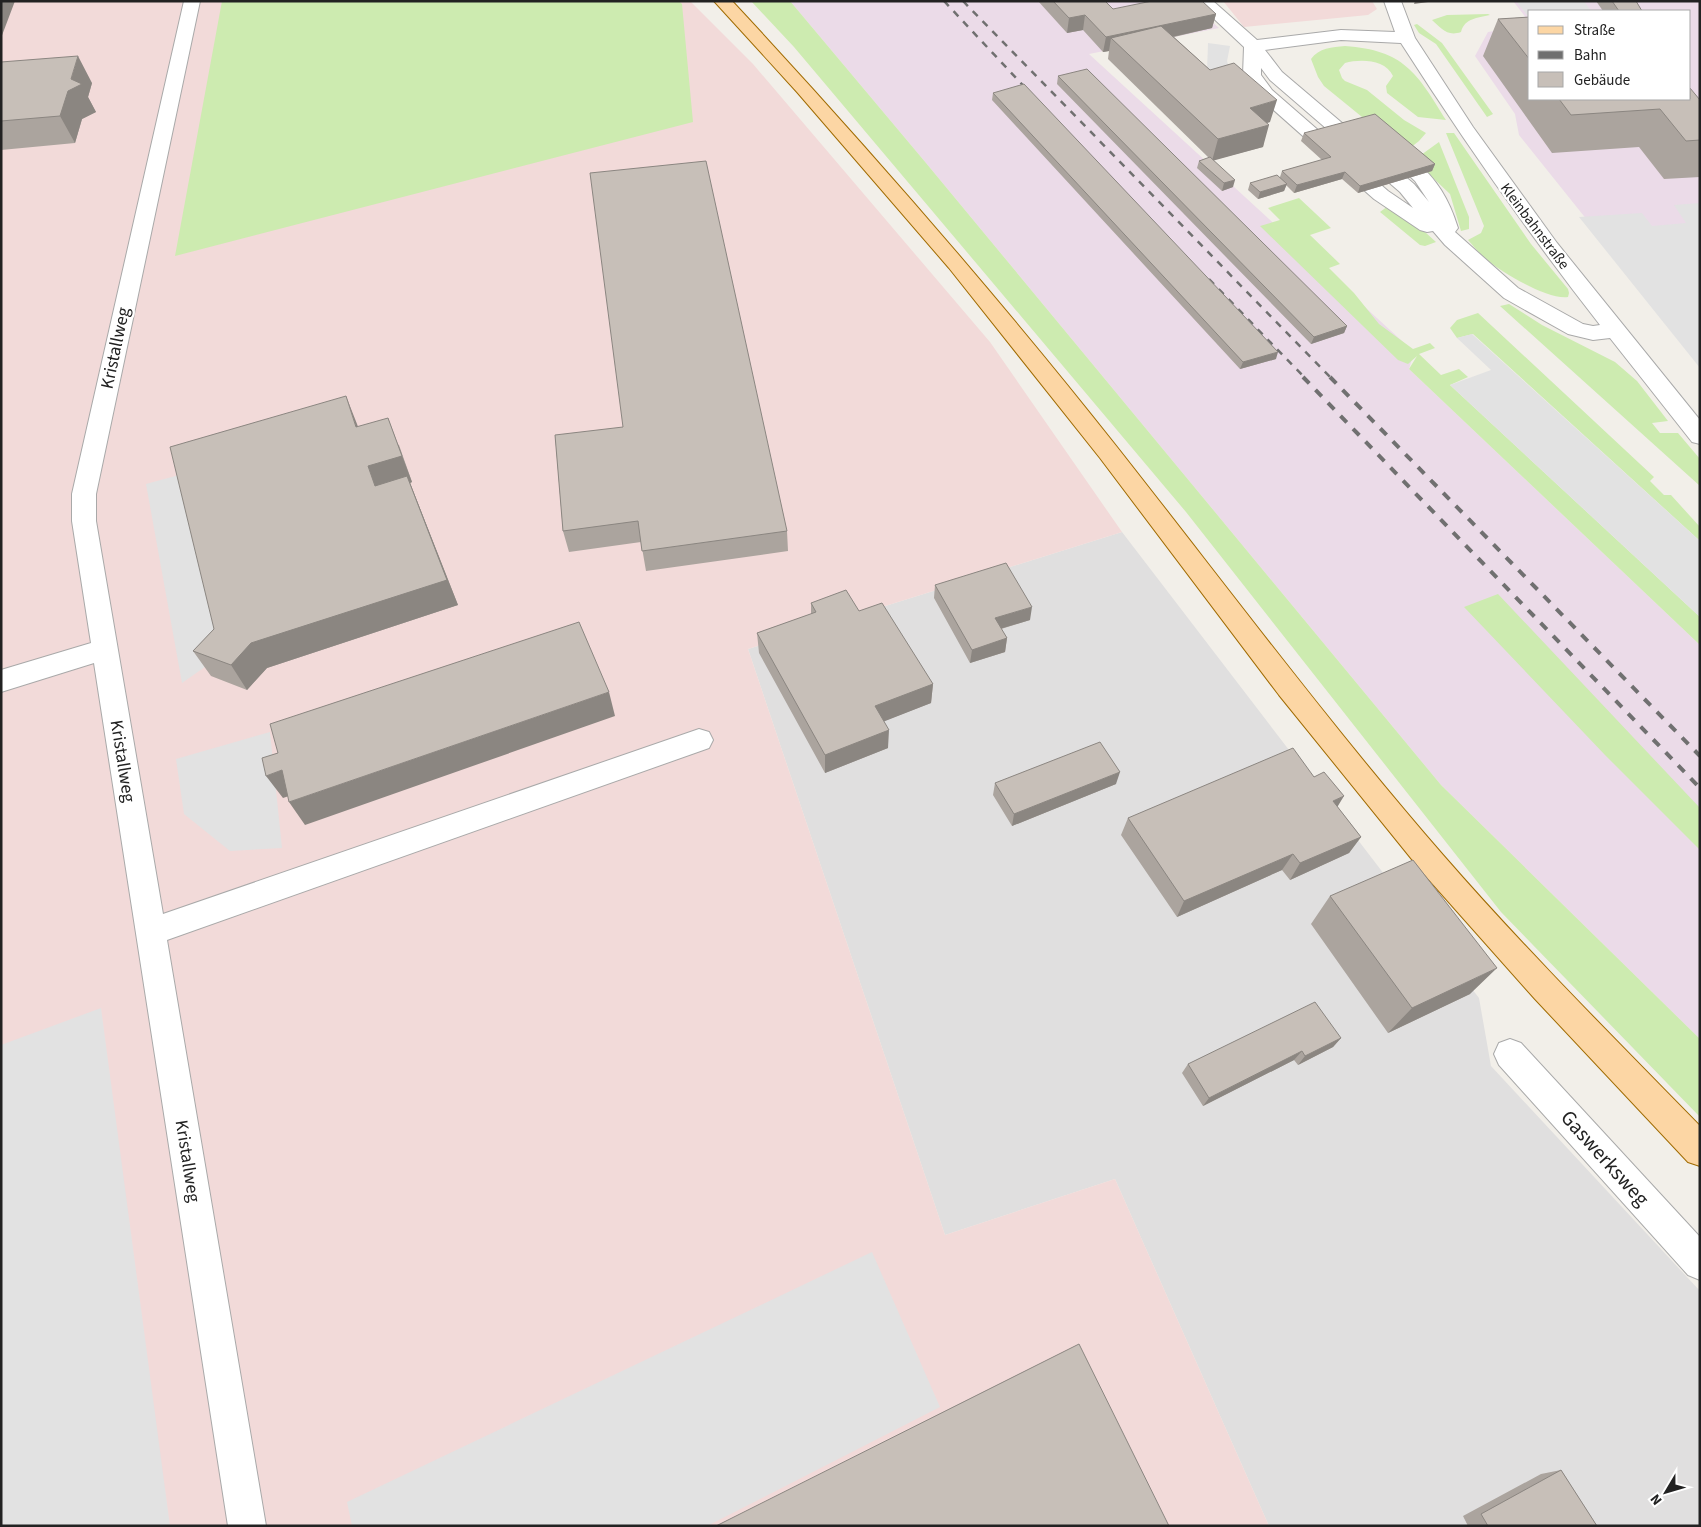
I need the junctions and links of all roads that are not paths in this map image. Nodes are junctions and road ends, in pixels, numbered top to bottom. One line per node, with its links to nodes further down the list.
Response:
1 (192, 1): 12 (street, Kristallweg)
2 (722, 1): 17 (main road)
3 (1203, 1): 6 (street)
4 (1392, 1): 5 (street, Kleinbahnstraße)
5 (1406, 38): 6 (street); 10 (street, Kleinbahnstraße)
6 (1252, 46): 7 (street); 9 (street)
7 (1293, 69)
8 (1379, 140): 9 (street)
9 (1452, 242): 10 (street)
10 (1616, 330): 11 (street, Kleinbahnstraße)
11 (1700, 436)
12 (106, 649): 13 (street); 15 (street, Kristallweg)
13 (1, 681)
14 (698, 740): 15 (street)
15 (151, 932): 19 (street, Kristallweg)
16 (1510, 1054): 18 (street, Gaswerksweg)
17 (1700, 1150)
18 (1700, 1263)
19 (247, 1526)

